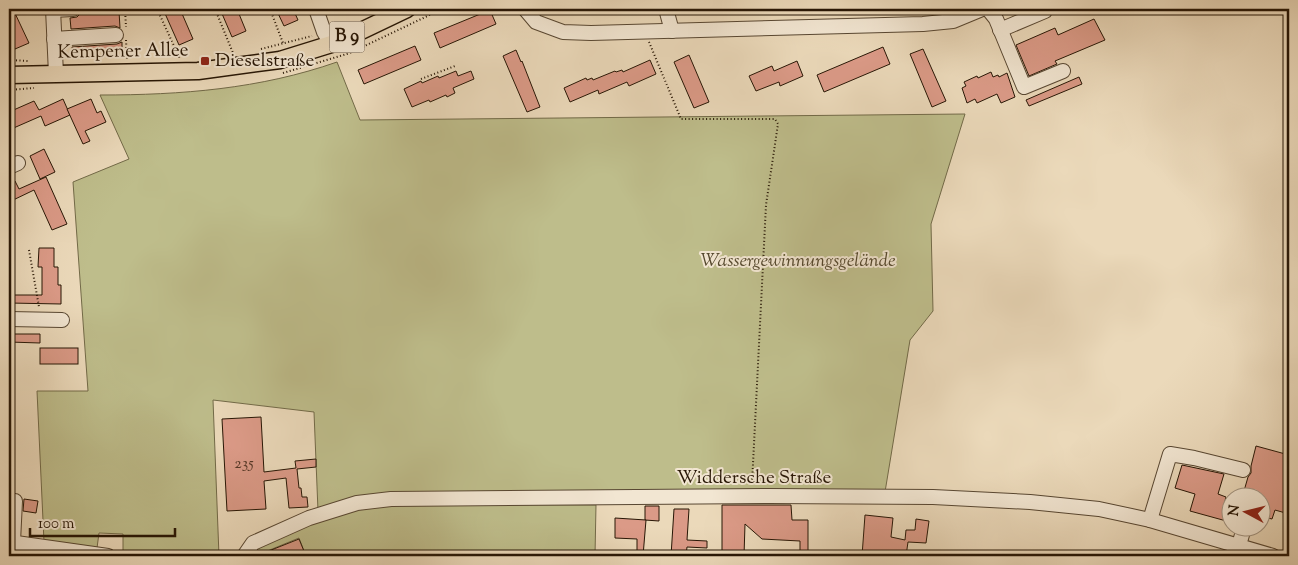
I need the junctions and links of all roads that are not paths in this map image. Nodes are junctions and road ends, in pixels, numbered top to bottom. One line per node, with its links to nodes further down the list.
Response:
1 (53, 9): 2 (street); 14 (street)
2 (73, 9)
3 (316, 9): 13 (street)
4 (407, 9): 13 (main road, Kempener Allee / B 9)
5 (525, 9): 11 (street)
6 (666, 9): 11 (street)
7 (982, 9): 11 (street)
8 (988, 9): 10 (street)
9 (1045, 11): 10 (street)
10 (1000, 30): 15 (street)
11 (672, 31)
12 (116, 35): 14 (street)
13 (328, 38): 16 (main road, Kempener Allee / B 9)
14 (54, 39): 16 (street)
15 (1063, 71)
16 (56, 74): 17 (main road, Kempener Allee / B 9)
17 (9, 75)
18 (9, 319): 19 (street)
19 (62, 320)
20 (1243, 470): 22 (street)
21 (9, 501): 24 (street)
22 (1150, 520): 25 (street, Widdersche Straße); 27 (street, Widdersche Straße)
23 (1241, 538): 25 (street)
24 (11, 542): 26 (street)
25 (1239, 546): 28 (street, Widdersche Straße)
26 (100, 556)
27 (244, 556)
28 (1273, 556)

